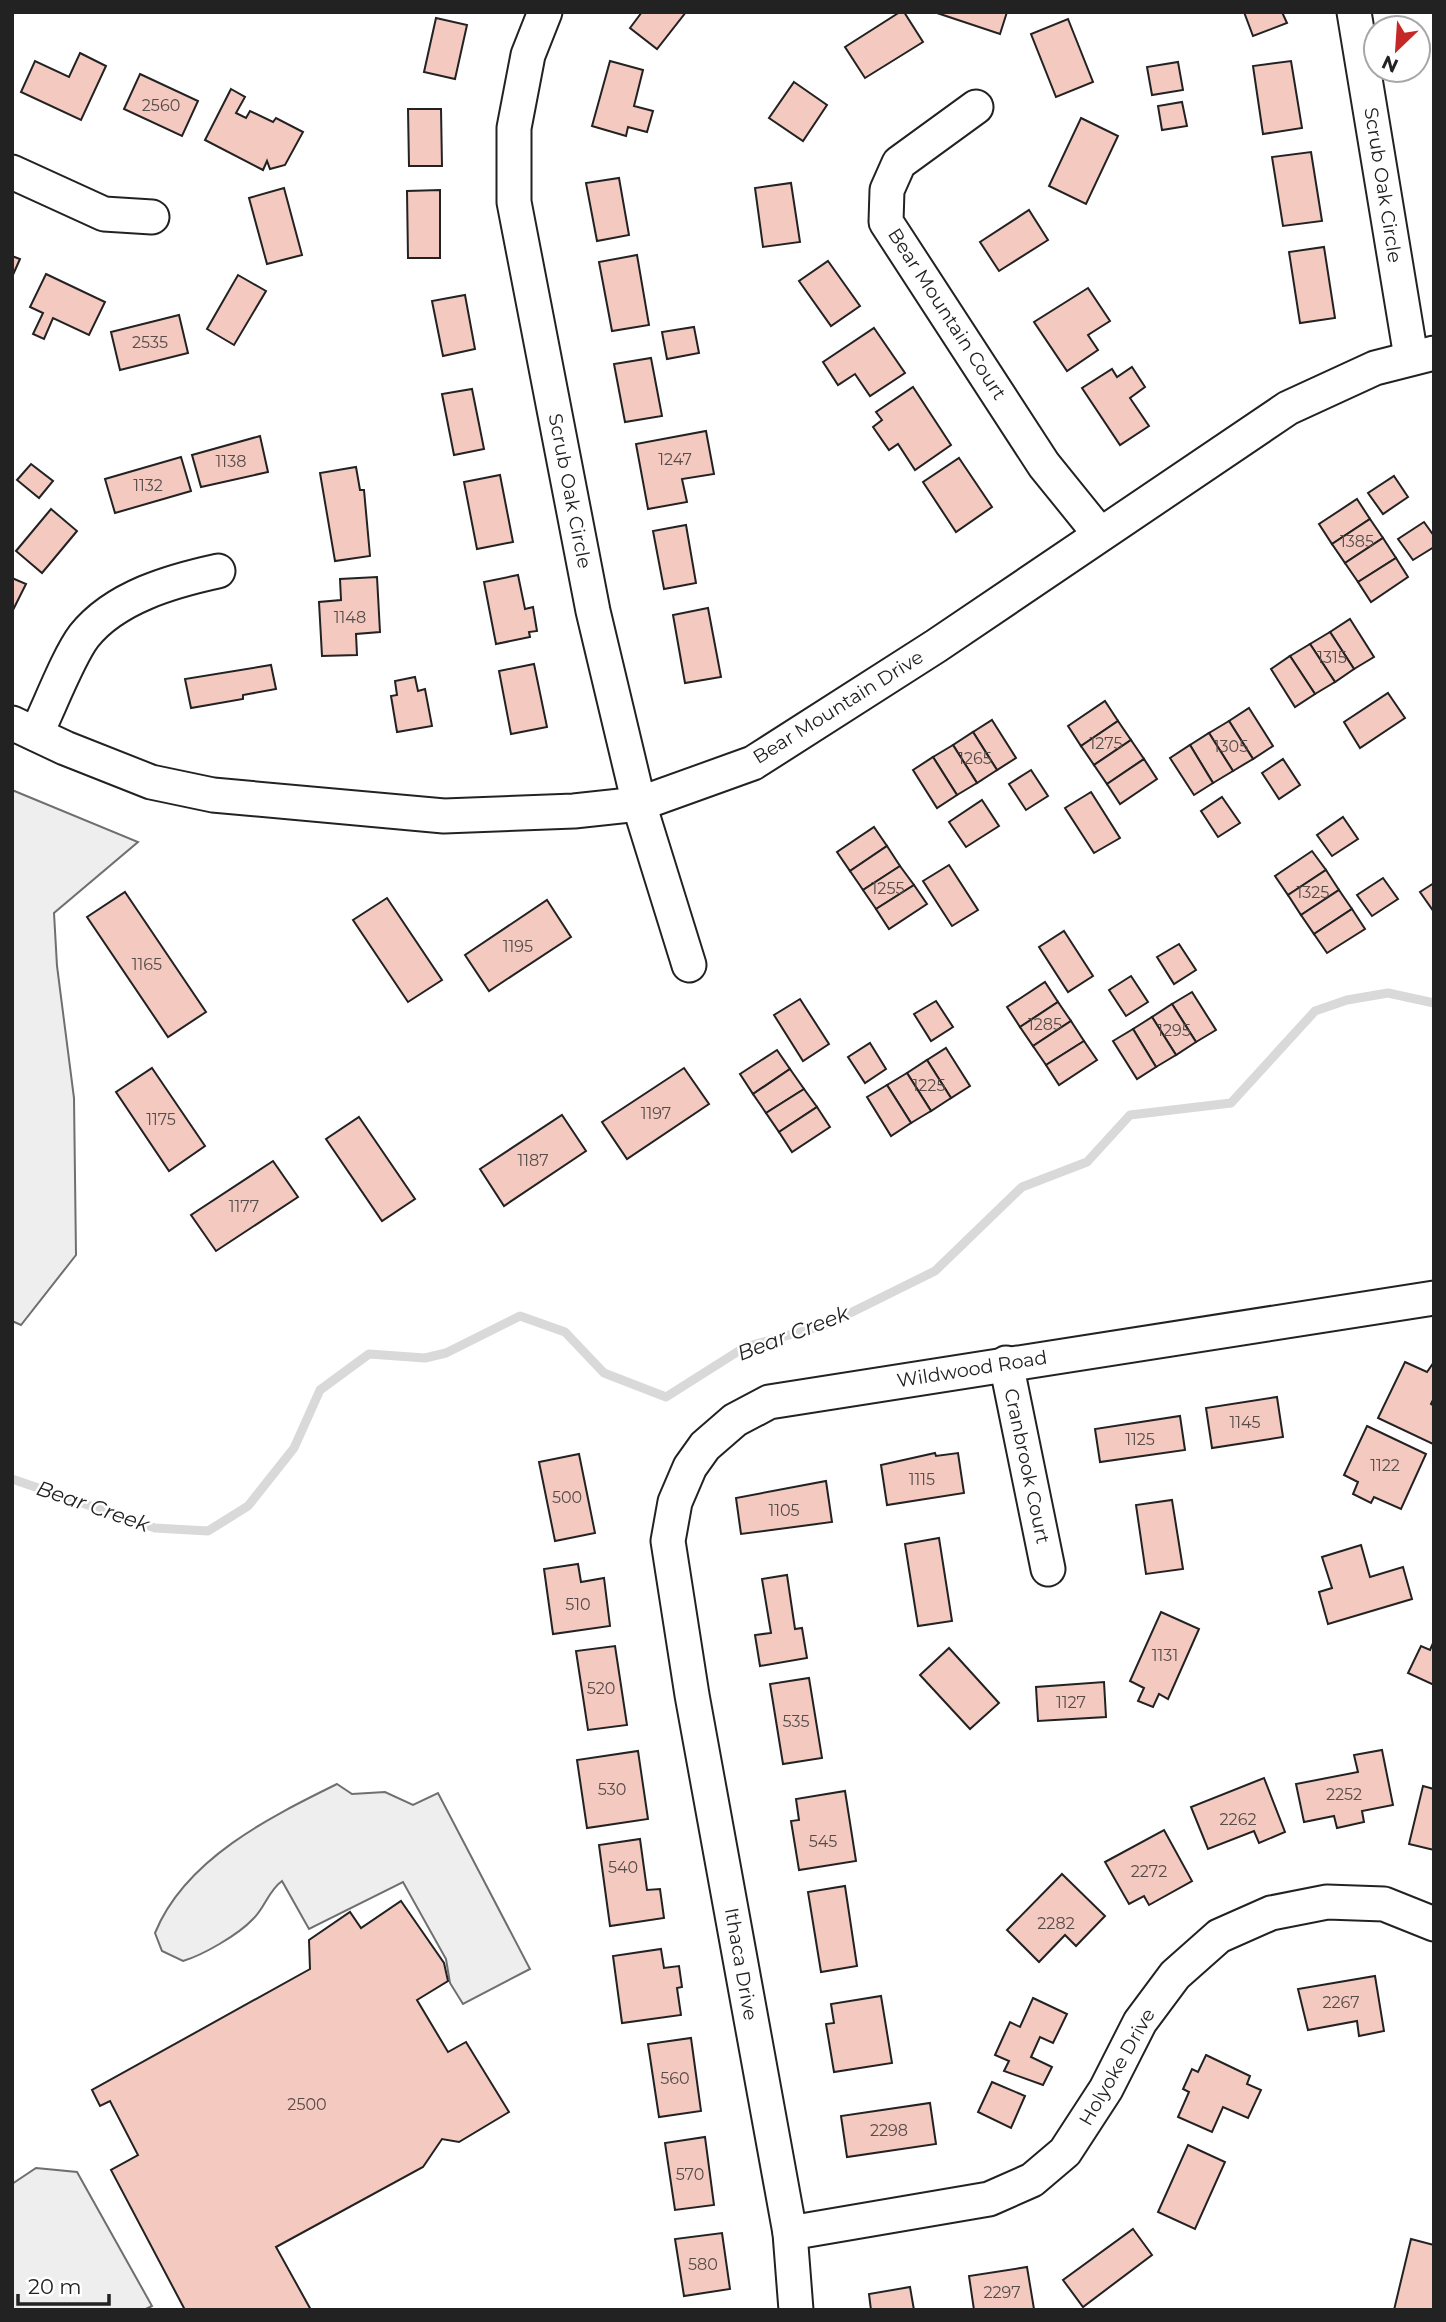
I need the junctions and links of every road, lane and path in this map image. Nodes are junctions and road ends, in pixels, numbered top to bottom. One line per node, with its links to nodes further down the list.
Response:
1 (545, 12): 10 (street, Scrub Oak Circle)
2 (1354, 12): 6 (street, Scrub Oak Circle)
3 (976, 107): 7 (street, Bear Mountain Court)
4 (12, 172): 5 (street)
5 (152, 217)
6 (1423, 355): 7 (street, Bear Mountain Drive)
7 (1100, 533): 10 (street, Bear Mountain Drive)
8 (218, 571): 9 (street)
9 (24, 728): 10 (street, Bear Mountain Drive)
10 (639, 804): 11 (street, Scrub Oak Circle)
11 (689, 965)
12 (1434, 1298): 13 (street, Wildwood Road)
13 (1006, 1363): 14 (street, Cranbrook Court); 15 (street, Wildwood Road)
14 (1048, 1569)
15 (680, 1620): 17 (street, Ithaca Drive)
16 (1434, 1924): 17 (street, Holyoke Drive)
17 (790, 2233): 18 (street, Ithaca Drive)
18 (796, 2310)

